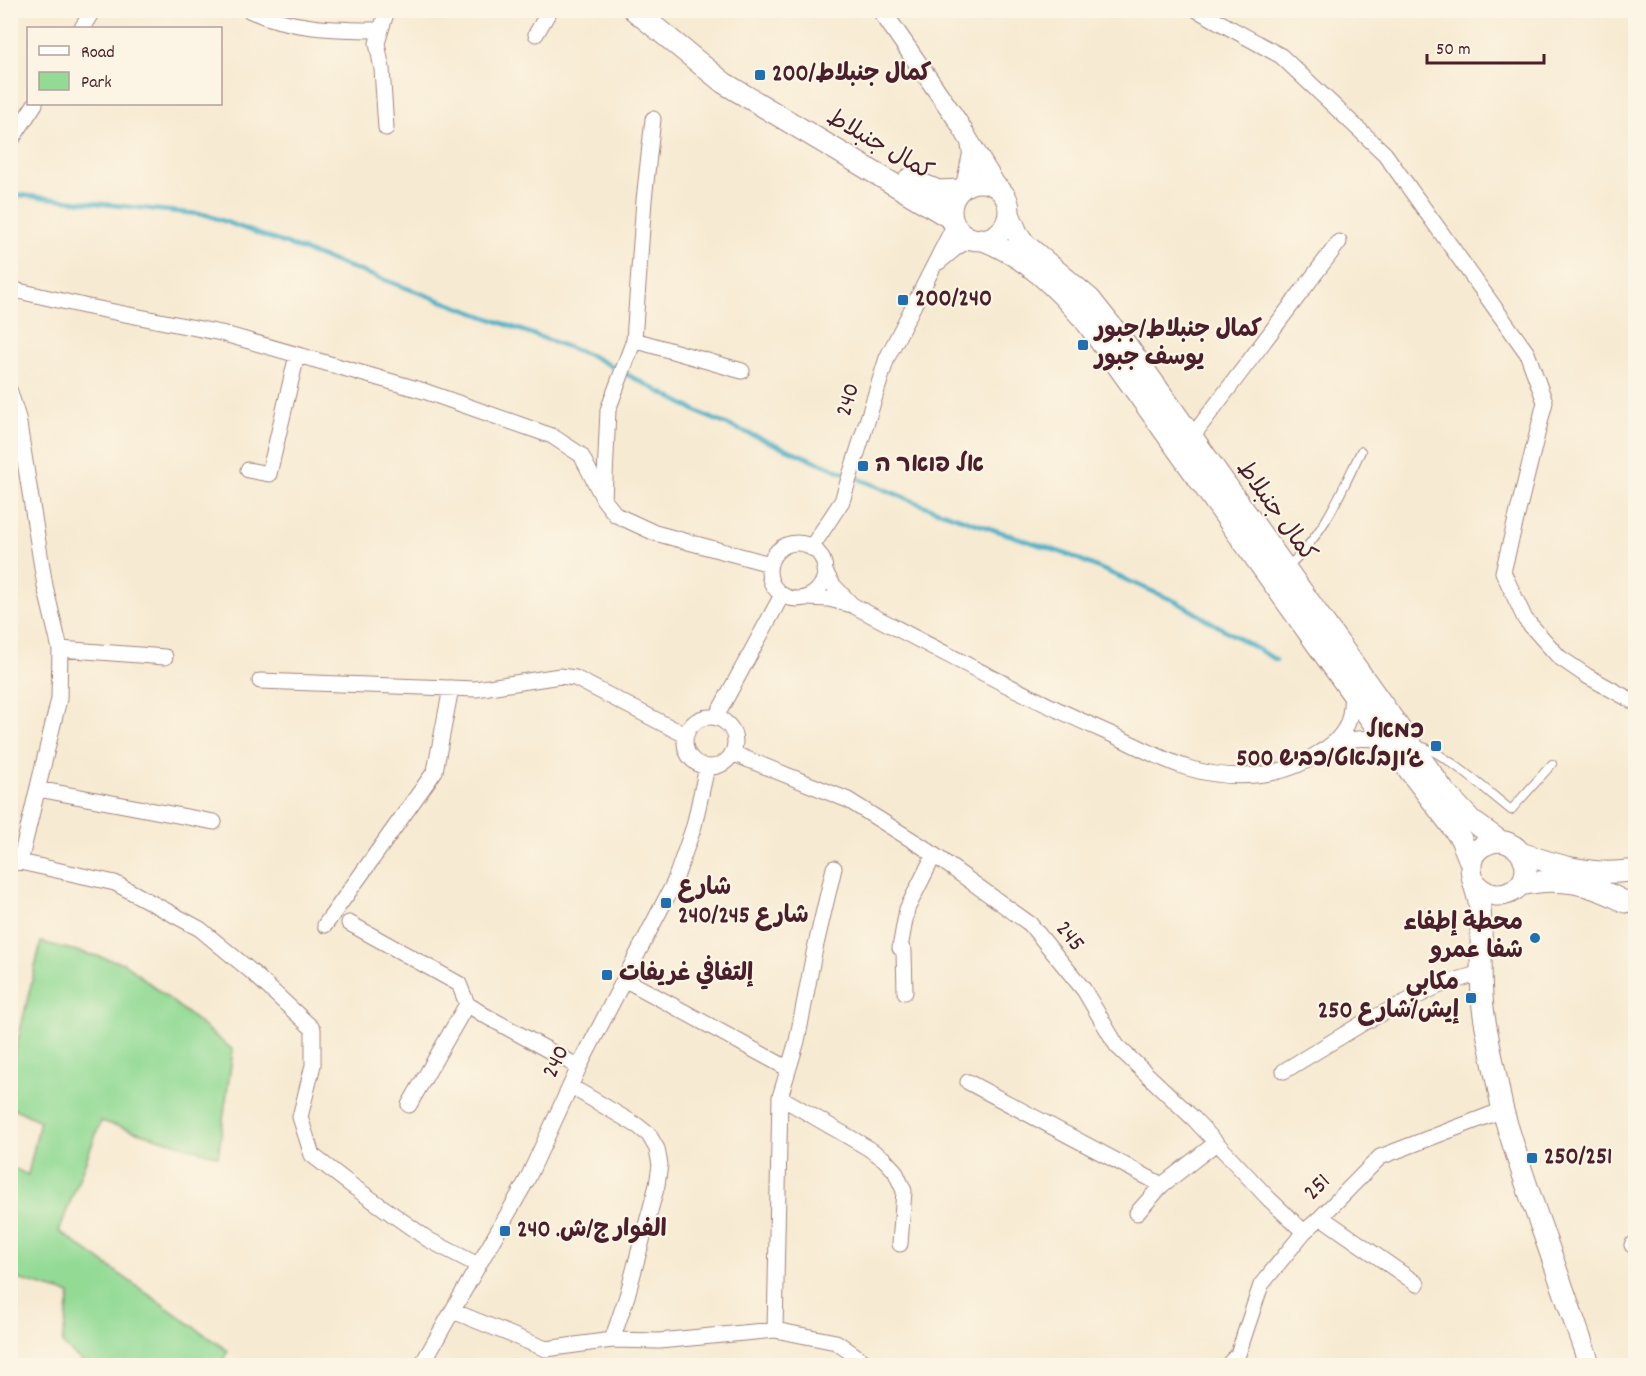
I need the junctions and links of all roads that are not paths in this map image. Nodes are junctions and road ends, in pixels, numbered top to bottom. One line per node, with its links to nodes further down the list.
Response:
1 (93, 10): 10 (street)
2 (249, 10): 11 (street)
3 (387, 10): 11 (street)
4 (550, 10): 12 (street)
5 (634, 10): 21 (main road, كمال جنبلاط)
6 (654, 10): 18 (main road, كمال جنبلاط)
7 (881, 10): 16 (street)
8 (1197, 10): 9 (street)
9 (1222, 17): 46 (street)
10 (83, 27)
11 (380, 30): 15 (street)
12 (536, 34)
13 (33, 105): 17 (street)
14 (653, 119): 26 (street)
15 (386, 128)
16 (968, 138): 18 (street); 19 (street)
17 (10, 142)
18 (963, 188): 19 (main road); 21 (main road)
19 (998, 188): 20 (main road)
20 (1009, 214): 22 (main road); 30 (main road, كمال جنبلاط)
21 (953, 221): 22 (main road); 24 (street, 240)
22 (977, 239): 24 (street, 240); 45 (main road, كمال جنبلاط)
23 (1339, 242): 30 (street)
24 (934, 266): 34 (street, 240)
25 (10, 289): 27 (street)
26 (634, 340): 28 (street); 33 (street)
27 (297, 355): 32 (street); 33 (street)
28 (742, 371)
29 (10, 392): 41 (street)
30 (1191, 438): 36 (main road, كمال جنبلاط)
31 (1361, 451): 36 (lane)
32 (248, 470)
33 (604, 500): 35 (street)
34 (812, 548): 35 (street); 37 (street)
35 (770, 564): 38 (street)
36 (1285, 569): 51 (main road, كمال جنبلاط)
37 (824, 570): 39 (street); 40 (street)
38 (782, 595): 39 (street); 47 (street)
39 (807, 597): 40 (street)
40 (852, 605): 50 (street)
41 (60, 649): 42 (street); 55 (street)
42 (165, 657)
43 (260, 681): 44 (street)
44 (451, 688): 48 (street); 67 (street)
45 (1352, 693): 49 (main road, كمال جنبلاط); 50 (street)
46 (1635, 704)
47 (716, 717): 48 (street); 52 (street)
48 (685, 735): 54 (street)
49 (1387, 740): 50 (street); 63 (main road, كمال جنبلاط)
50 (1331, 745)
51 (1411, 745): 53 (lane); 57 (main road, كمال جنبلاط)
52 (732, 753): 54 (street); 59 (street, 245)
53 (1552, 764)
54 (707, 767): 69 (street, 240)
55 (38, 789): 56 (street); 60 (street)
56 (214, 822)
57 (1500, 841): 58 (main road); 63 (main road)
58 (1521, 853): 62 (main road); 64 (main road)
59 (934, 855): 70 (street); 80 (street, 245)
60 (15, 863): 86 (street)
61 (834, 868): 73 (street)
62 (1631, 868): 65 (main road)
63 (1472, 872): 64 (main road); 68 (main road, كمال جنبلاط)
64 (1515, 889): 65 (main road); 68 (main road)
65 (1630, 906)
66 (349, 923): 71 (street)
67 (325, 925)
68 (1480, 964): 74 (street); 79 (main road)
69 (624, 979): 72 (street, 240); 73 (street)
70 (905, 993)
71 (467, 1004): 72 (street); 78 (street)
72 (579, 1067): 76 (street, 240)
73 (787, 1068): 77 (street)
74 (1284, 1071)
75 (968, 1082): 81 (street)
76 (570, 1086): 86 (street, 240); 90 (street)
77 (780, 1096): 85 (street); 89 (street)
78 (409, 1105)
79 (1503, 1110): 83 (street, 251); 94 (main road)
80 (1216, 1143): 81 (street); 84 (street, 245)
81 (1162, 1185): 82 (street)
82 (1137, 1213)
83 (1321, 1217): 84 (street, 251); 87 (street)
84 (1304, 1232): 93 (street, 251)
85 (900, 1244)
86 (478, 1265): 88 (street, 240)
87 (1417, 1284)
88 (453, 1311): 90 (street); 91 (street, 240)
89 (775, 1330): 90 (street); 92 (street)
90 (612, 1340)
91 (421, 1365)
92 (870, 1365)
93 (1227, 1365)
94 (1590, 1365)

